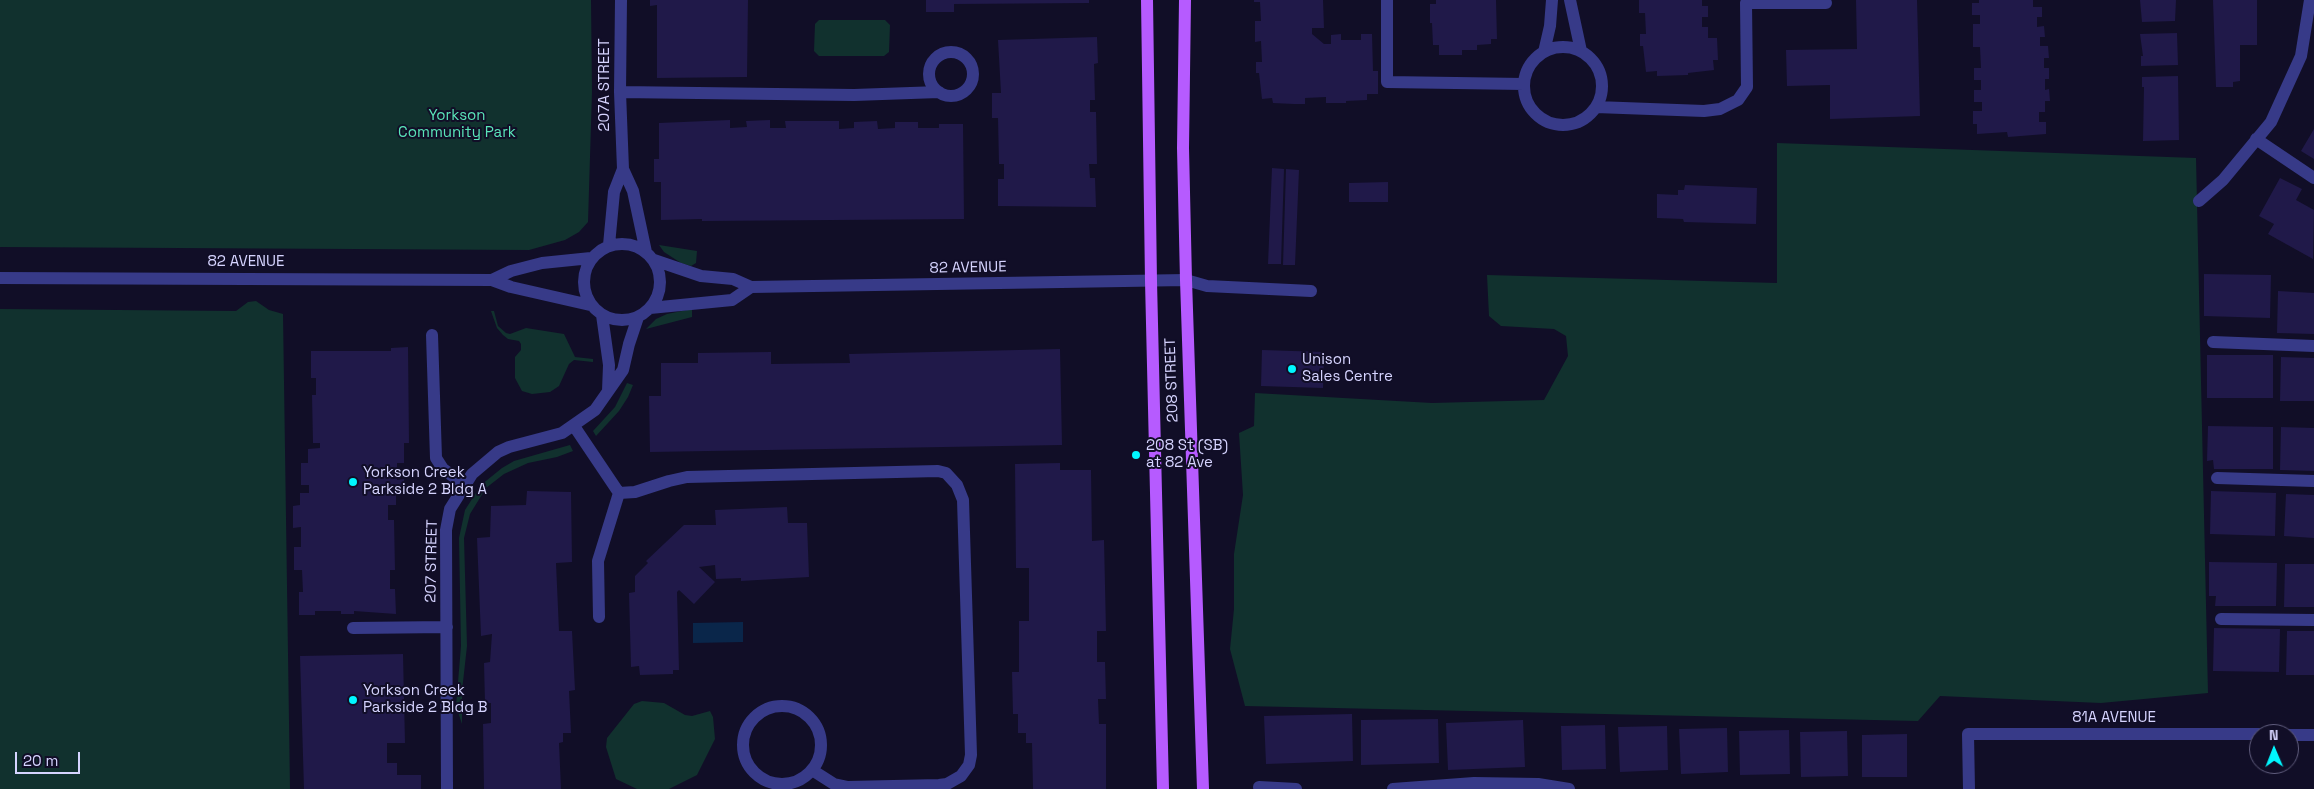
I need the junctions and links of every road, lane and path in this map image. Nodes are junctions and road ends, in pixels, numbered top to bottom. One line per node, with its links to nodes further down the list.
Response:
1 (621, 0): 12 (street, 207A STREET)
2 (1147, 0): 25 (main road, 208 STREET)
3 (1185, 0): 24 (main road, 208 STREET)
4 (1387, 0): 11 (street)
5 (1552, 0): 9 (street)
6 (1570, 0): 10 (street)
7 (2310, 0): 15 (street)
8 (1826, 3): 14 (street)
9 (1544, 52): 10 (street); 11 (street)
10 (1581, 52): 14 (street)
11 (1524, 84): 14 (street)
12 (620, 92): 13 (street); 16 (street, 207A STREET)
13 (939, 92)
14 (1596, 107)
15 (2256, 139): 17 (street); 18 (street)
16 (623, 169): 19 (street, 207A STREET); 20 (street, 207A STREET)
17 (2314, 178)
18 (2199, 201)
19 (608, 245): 20 (street); 21 (street)
20 (650, 256): 26 (street, 82 AVENUE); 29 (street)
21 (592, 258): 23 (street, 82 AVENUE); 28 (street)
22 (0, 278): 23 (street, 82 AVENUE)
23 (492, 280): 28 (street, 82 AVENUE)
24 (1186, 280): 25 (street, 82 AVENUE); 27 (street, 82 AVENUE); 53 (main road, 208 STREET)
25 (1151, 281): 26 (street, 82 AVENUE); 52 (main road, 208 STREET)
26 (751, 287): 29 (street)
27 (1311, 291)
28 (590, 305): 30 (street)
29 (650, 308): 31 (street)
30 (602, 315): 31 (street); 35 (street)
31 (638, 317): 35 (street, 207 STREET)
32 (432, 335): 39 (street)
33 (2214, 342): 34 (street)
34 (2314, 346)
35 (608, 391): 36 (street, 207 STREET)
36 (574, 426): 39 (street, 207 STREET); 40 (street)
37 (2217, 478): 38 (street)
38 (2314, 482)
39 (464, 484): 44 (street, 207 STREET)
40 (619, 493): 41 (street); 49 (street)
41 (599, 617)
42 (2221, 619): 43 (street)
43 (2314, 620)
44 (447, 627): 45 (street); 51 (street, 207 STREET)
45 (353, 628)
46 (2249, 734): 57 (street, 81A AVENUE)
47 (2299, 734): 48 (street)
48 (2314, 735)
49 (812, 770): 49 (street)
50 (1259, 787): 54 (street)
51 (447, 789)
52 (1163, 789)
53 (1203, 789)
54 (1296, 789)
55 (1393, 789): 56 (street)
56 (1569, 789)
57 (1969, 789)

